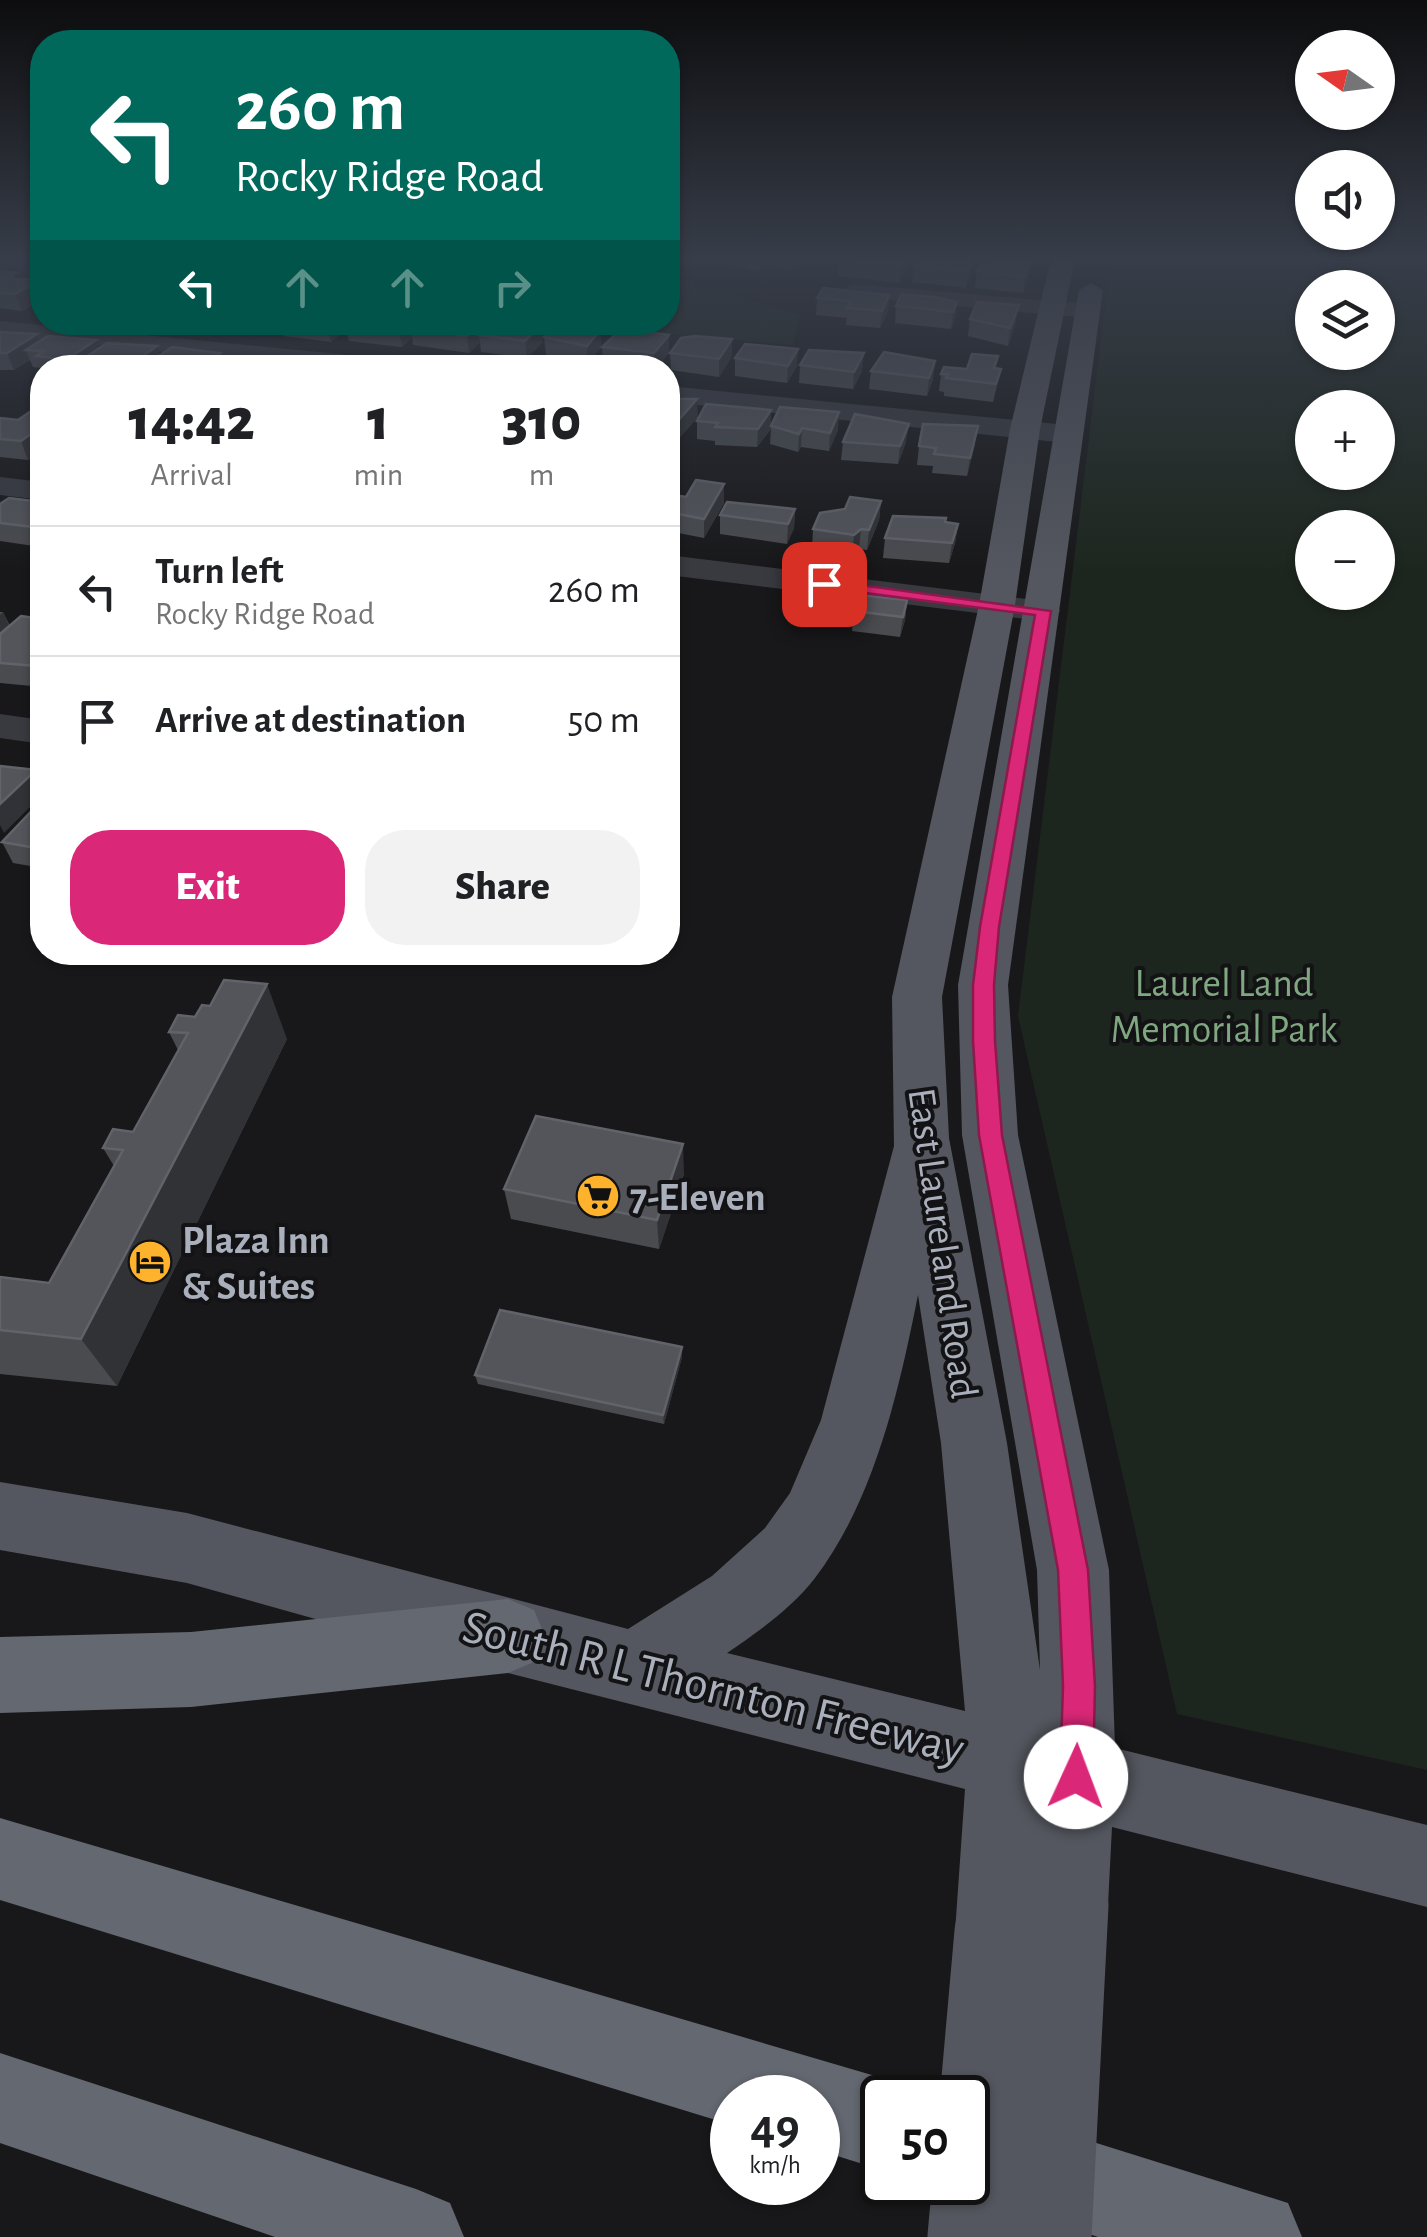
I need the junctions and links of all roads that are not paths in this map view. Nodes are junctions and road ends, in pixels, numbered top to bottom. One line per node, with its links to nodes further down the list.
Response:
1 (1050, 363): 4 (main road, East Laureland Road)
2 (1068, 363): 5 (main road, East Laureland Road)
3 (680, 395): 4 (street)
4 (1025, 429): 5 (street); 9 (main road, East Laureland Road)
5 (1066, 434): 9 (main road, East Laureland Road)
6 (0, 486): 7 (street)
7 (30, 490)
8 (680, 566): 9 (street)
9 (1020, 608): 12 (main road, East Laureland Road); 13 (main road, East Laureland Road)
10 (0, 726): 11 (street)
11 (30, 730)
12 (921, 1138): 14 (main road, East Laureland Road); 17 (main road)
13 (1050, 1440): 14 (main road); 19 (main road, East Laureland Road)
14 (974, 1442): 19 (main road, East Laureland Road)
15 (0, 1516): 16 (main road, South R L Thornton Freeway)
16 (508, 1636): 17 (main road, South R L Thornton Freeway); 18 (highway)
17 (636, 1666): 19 (main road, South R L Thornton Freeway)
18 (0, 1676)
19 (1041, 1768): 21 (main road, South R L Thornton Freeway); 22 (main road, East Laureland Road)
20 (0, 1859): 23 (highway)
21 (1427, 1866)
22 (1031, 1918): 27 (main road, East Laureland Road, bridge); 28 (main road, bridge)
23 (717, 2075)
24 (0, 2098): 26 (highway)
25 (990, 2157): 29 (highway)
26 (416, 2237)
27 (970, 2237)
28 (1049, 2237)
29 (1254, 2237)

